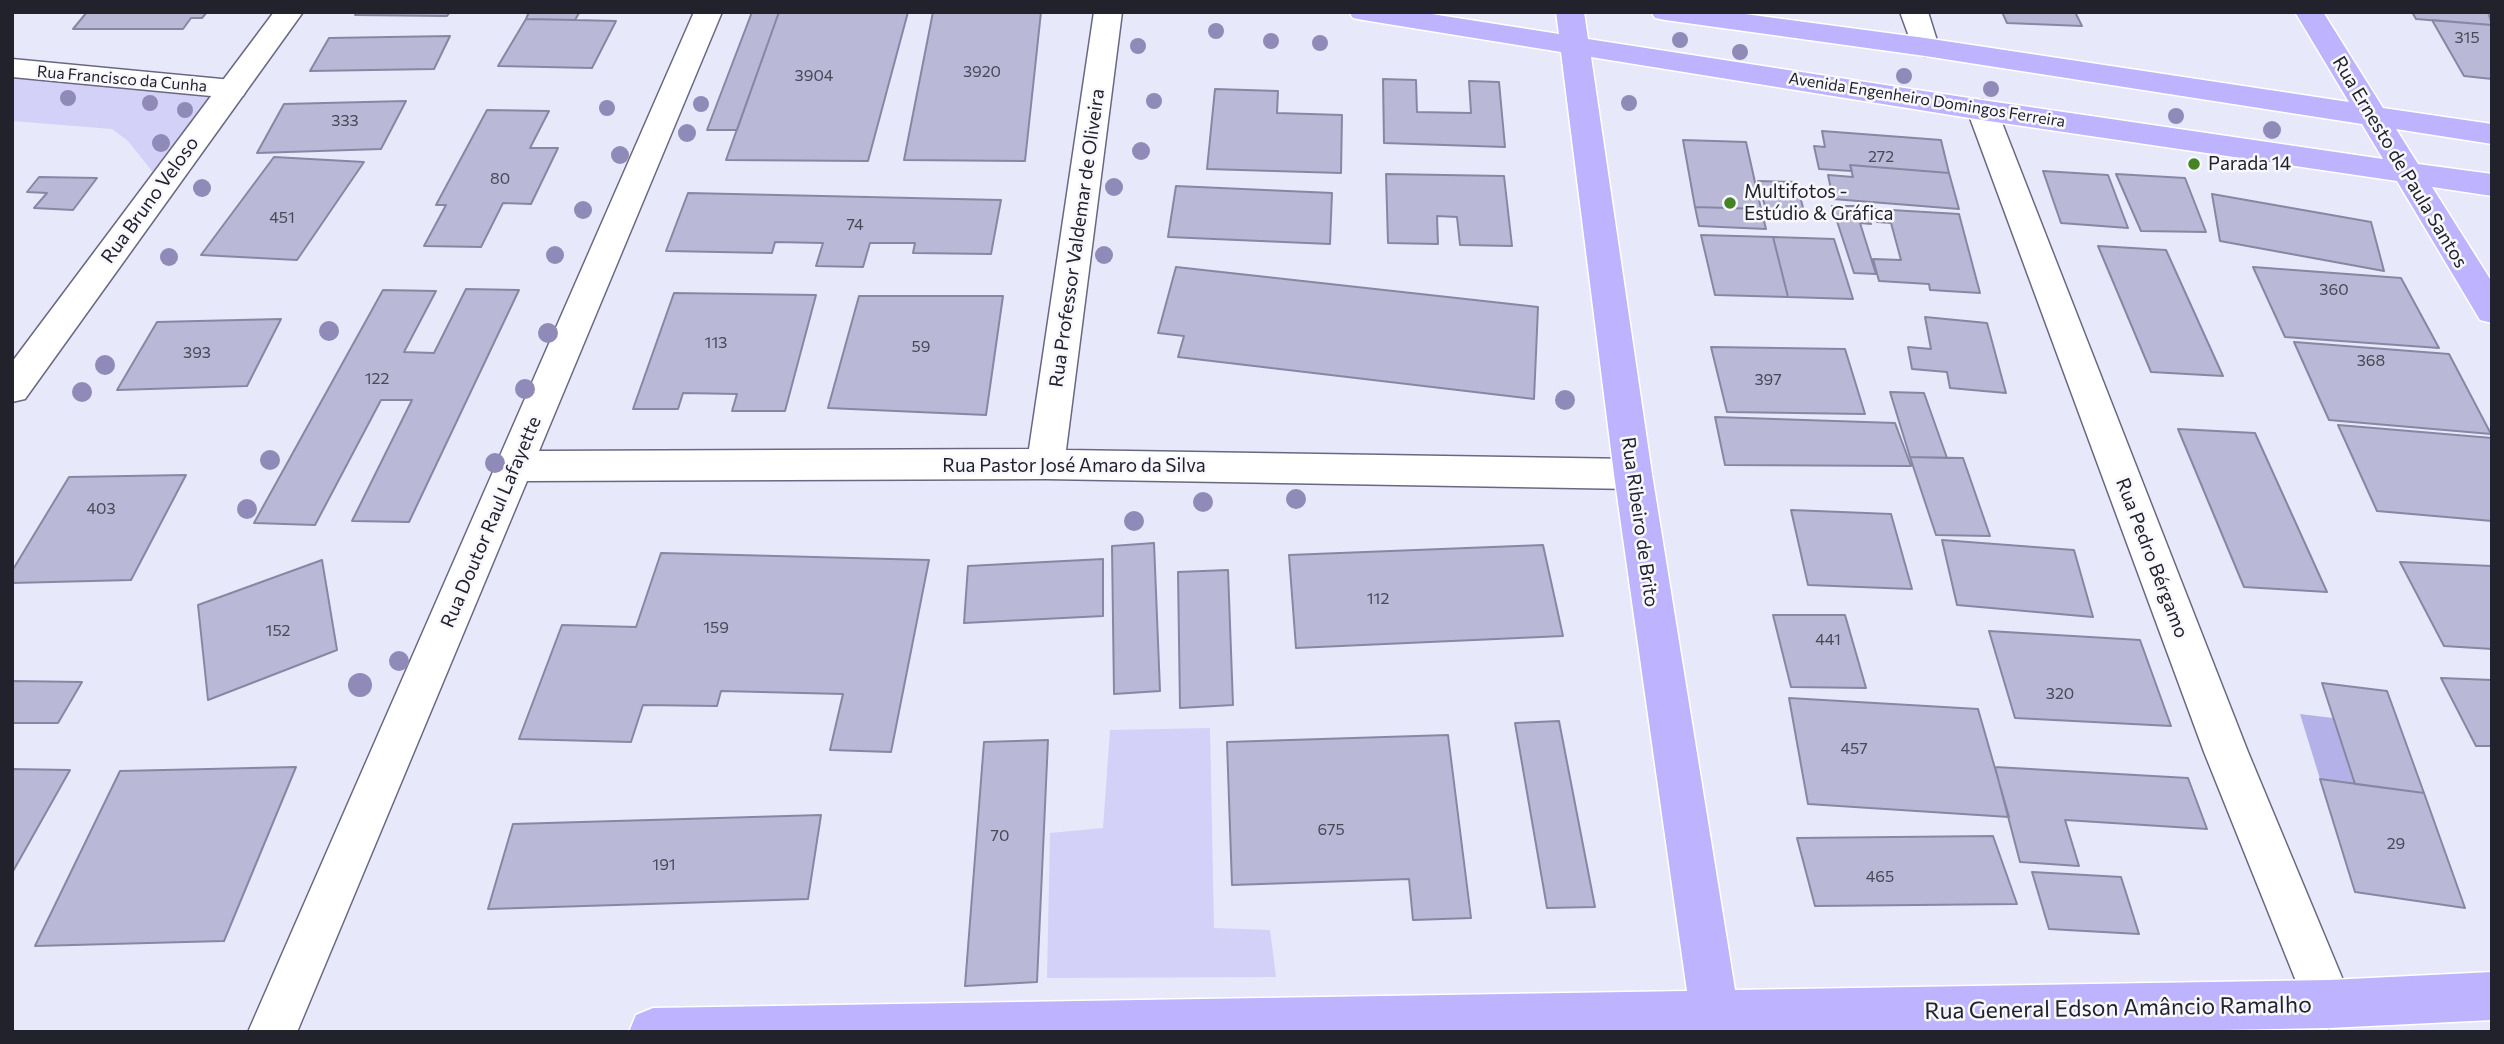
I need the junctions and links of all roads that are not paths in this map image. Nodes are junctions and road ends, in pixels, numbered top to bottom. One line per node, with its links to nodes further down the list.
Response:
1 (289, 12): 11 (street, Rua Bruno Veloso)
2 (708, 12): 20 (street, Rua Doutor Raul Lafayette)
3 (1108, 12): 19 (street, Rua Professor Valdemar de Oliveira)
4 (1363, 12): 8 (main road, Avenida Engenheiro Domingos Ferreira)
5 (1665, 12): 9 (main road)
6 (1914, 12): 9 (street)
7 (2309, 12): 13 (main road, Rua Ernesto de Paula Santos)
8 (1572, 29): 12 (main road, Avenida Engenheiro Domingos Ferreira); 21 (main road, Rua Ribeiro de Brito)
9 (1925, 47): 13 (main road)
10 (12, 68): 11 (street, Rua Francisco da Cunha)
11 (232, 89): 18 (street, Rua Bruno Veloso)
12 (1982, 110): 15 (main road, Avenida Engenheiro Domingos Ferreira); 23 (street, Rua Pedro Bérgamo)
13 (2370, 115): 14 (main road); 15 (main road, Rua Ernesto de Paula Santos)
14 (2492, 134)
15 (2407, 173): 16 (main road, Avenida Engenheiro Domingos Ferreira); 17 (main road, Rua Ernesto de Paula Santos)
16 (2492, 185)
17 (2492, 311)
18 (12, 389)
19 (1046, 464): 20 (street, Rua Pastor José Amaro da Silva); 21 (street, Rua Pastor José Amaro da Silva)
20 (516, 466): 25 (street, Rua Doutor Raul Lafayette)
21 (1633, 474): 24 (main road, Rua Ribeiro de Brito)
22 (2492, 996): 23 (main road, Rua General Edson Amâncio Ramalho)
23 (2329, 1004): 24 (main road, Rua General Edson Amâncio Ramalho)
24 (1715, 1022): 26 (main road, Rua General Edson Amâncio Ramalho)
25 (272, 1032)
26 (653, 1032)

